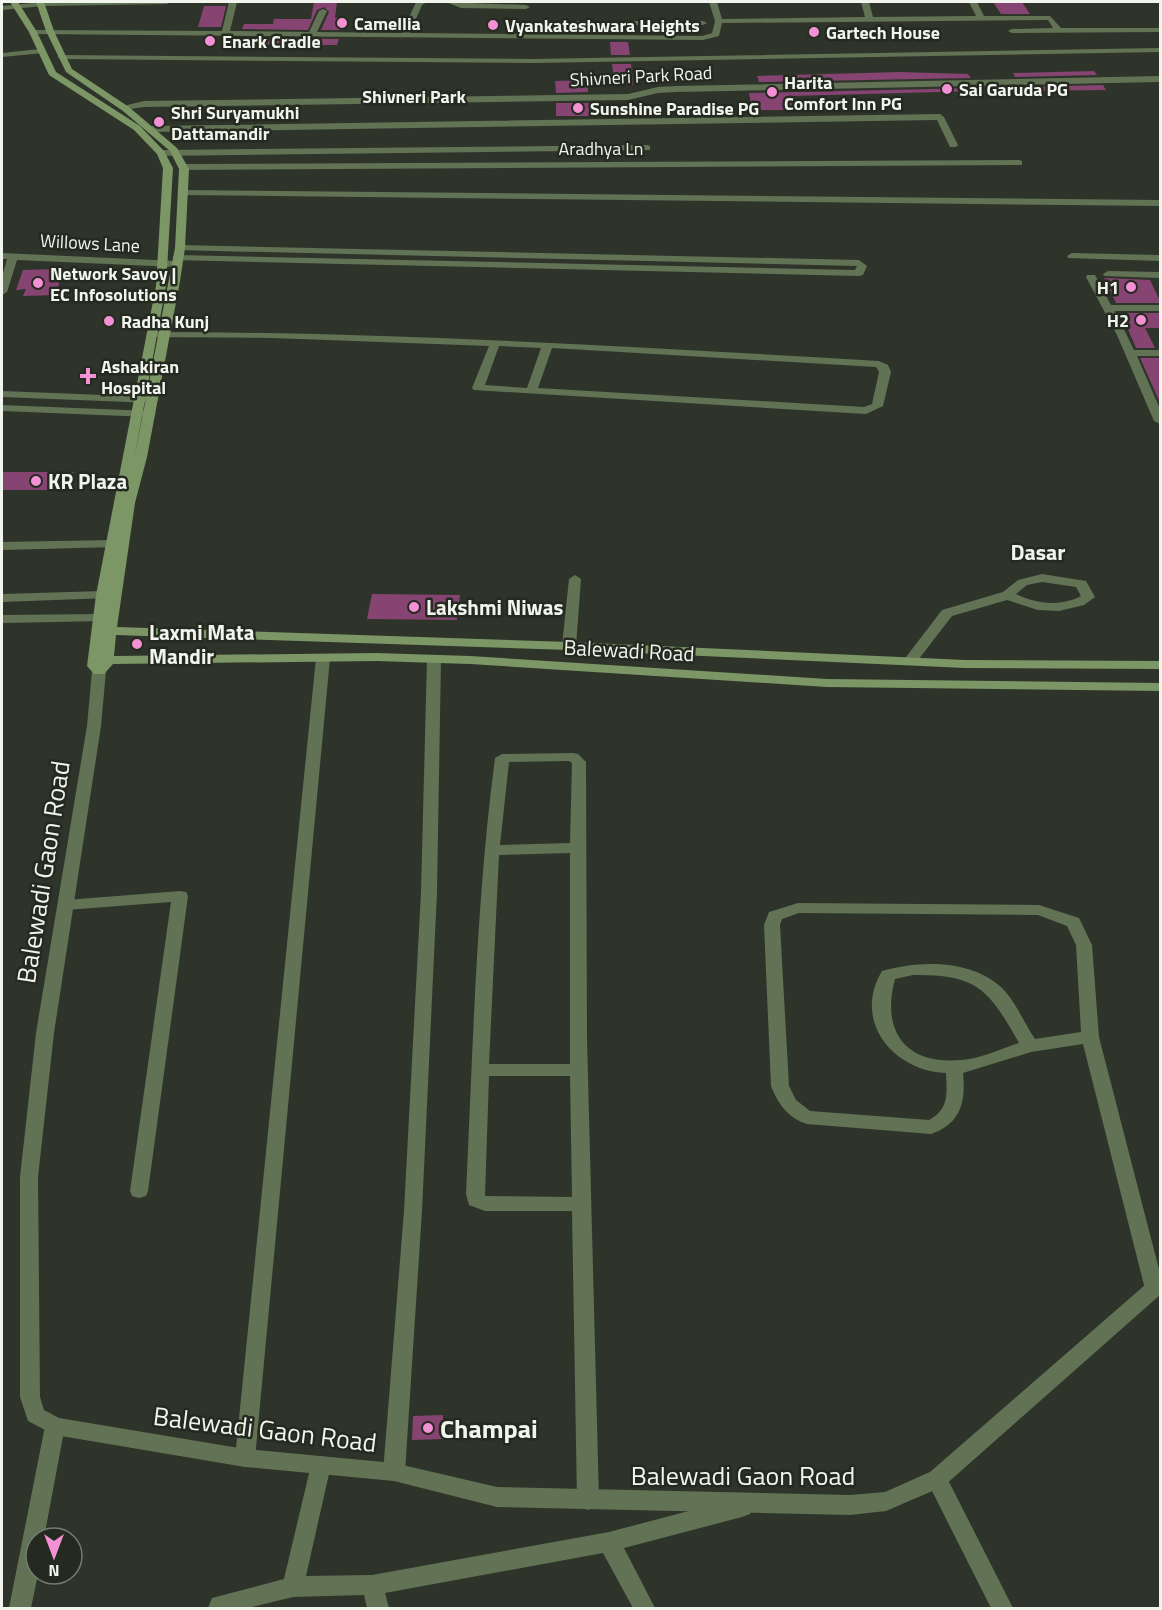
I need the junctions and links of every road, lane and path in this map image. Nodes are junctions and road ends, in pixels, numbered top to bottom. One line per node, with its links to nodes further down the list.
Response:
1 (138, 2): 2 (street); 9 (street)
2 (167, 2)
3 (233, 2): 24 (street)
4 (423, 2): 26 (street)
5 (450, 2): 11 (street)
6 (714, 2): 16 (street)
7 (865, 2): 15 (street)
8 (973, 2): 14 (street)
9 (42, 3): 10 (street); 20 (main road, Balewadi Gaon Road)
10 (15, 4): 12 (street); 23 (main road)
11 (526, 4): 17 (street)
12 (2, 8)
13 (323, 11): 25 (street)
14 (981, 18): 15 (street); 22 (street)
15 (870, 20): 16 (street)
16 (719, 21): 27 (street)
17 (523, 23): 18 (street); 27 (street)
18 (703, 23)
19 (1161, 30): 22 (street)
20 (50, 31): 23 (street); 24 (street); 31 (main road, Balewadi Gaon Road)
21 (1012, 31): 22 (street)
22 (1059, 31)
23 (33, 32): 29 (main road)
24 (225, 34): 25 (street)
25 (312, 34): 26 (street)
26 (405, 36): 27 (street)
27 (521, 37)
28 (1161, 50): 31 (street)
29 (40, 51): 30 (street); 38 (main road)
30 (2, 55)
31 (61, 57): 33 (main road, Balewadi Gaon Road)
32 (1161, 79): 33 (street, Shivneri Park Road)
33 (123, 107): 34 (main road, Balewadi Gaon Road)
34 (150, 129): 35 (street); 37 (main road, Balewadi Gaon Road)
35 (953, 145)
36 (647, 148): 37 (street)
37 (176, 152): 38 (street); 40 (main road, Balewadi Gaon Road)
38 (161, 153): 49 (main road, Balewadi Gaon Road)
39 (1019, 163): 40 (street, Aradhya Ln)
40 (183, 167): 41 (main road, Balewadi Gaon Road)
41 (183, 193): 42 (street); 46 (main road, Balewadi Gaon Road)
42 (1161, 203)
43 (210, 253): 43 (street); 46 (street, Willows Lane)
44 (2, 256): 45 (street, Willows Lane)
45 (13, 256): 49 (street, Willows Lane); 53 (street)
46 (177, 256): 49 (street, Willows Lane); 56 (main road, Balewadi Gaon Road)
47 (1072, 256): 48 (street)
48 (1160, 260)
49 (163, 263): 56 (main road, Balewadi Gaon Road)
50 (1108, 274): 51 (street)
51 (1161, 274)
52 (1091, 277): 54 (street)
53 (2, 292)
54 (1108, 308): 55 (street); 59 (street)
55 (1161, 308)
56 (157, 334): 57 (street); 63 (main road, Balewadi Gaon Road); 64 (main road, Balewadi Gaon Road)
57 (495, 343): 58 (street); 61 (street)
58 (548, 345): 61 (street); 61 (street)
59 (1131, 353): 60 (street); 67 (street)
60 (1161, 354)
61 (531, 391)
62 (2, 394): 63 (street)
63 (140, 400): 64 (street); 66 (main road, Balewadi Gaon Road)
64 (153, 400): 66 (main road, Balewadi Gaon Road)
65 (2, 408): 66 (street)
66 (144, 413): 68 (main road, Balewadi Gaon Road); 75 (main road, Balewadi Gaon Road)
67 (1161, 421)
68 (113, 544): 69 (street); 71 (main road, Balewadi Gaon Road)
69 (2, 546)
70 (575, 579): 77 (street)
71 (103, 595): 73 (street); 75 (main road, Balewadi Gaon Road)
72 (1008, 596): 72 (street); 81 (street)
73 (2, 598)
74 (2, 619): 75 (street)
75 (102, 626): 76 (main road, Balewadi Road); 82 (main road, Balewadi Gaon Road)
76 (211, 634): 77 (main road, Balewadi Road); 80 (main road)
77 (569, 646): 81 (main road, Balewadi Road); 84 (main road)
78 (323, 658): 79 (main road, Balewadi Road); 80 (main road, Balewadi Road); 98 (street)
79 (434, 659): 84 (main road, Balewadi Road); 100 (street)
80 (204, 660): 82 (main road, Balewadi Road)
81 (910, 662): 83 (main road, Balewadi Road)
82 (100, 664): 88 (street, Balewadi Gaon Road)
83 (1161, 665)
84 (567, 668): 85 (main road, Balewadi Road)
85 (1161, 687)
86 (576, 848): 87 (street); 87 (street); 93 (street)
87 (492, 850): 92 (street)
88 (66, 904): 94 (street); 97 (street, Balewadi Gaon Road)
89 (1090, 1037): 90 (street); 91 (street); 96 (street)
90 (1030, 1046): 91 (street); 91 (street)
91 (954, 1067)
92 (481, 1070): 93 (street); 95 (street)
93 (580, 1070): 95 (street)
94 (139, 1191)
95 (580, 1204): 102 (street)
96 (1158, 1287): 101 (street, Balewadi Gaon Road)
97 (55, 1426): 98 (street, Balewadi Gaon Road); 107 (street)
98 (245, 1458): 99 (street, Balewadi Gaon Road)
99 (321, 1465): 100 (street, Balewadi Gaon Road); 106 (street)
100 (393, 1472): 102 (street, Balewadi Gaon Road)
101 (937, 1479): 103 (street, Balewadi Gaon Road); 111 (street)
102 (588, 1500): 103 (street, Balewadi Gaon Road)
103 (759, 1503): 104 (street)
104 (609, 1542): 105 (street); 110 (street)
105 (372, 1585): 106 (street); 109 (street)
106 (293, 1587): 108 (street)
107 (20, 1608)
108 (219, 1608)
109 (378, 1608)
110 (644, 1608)
111 (1002, 1608)

